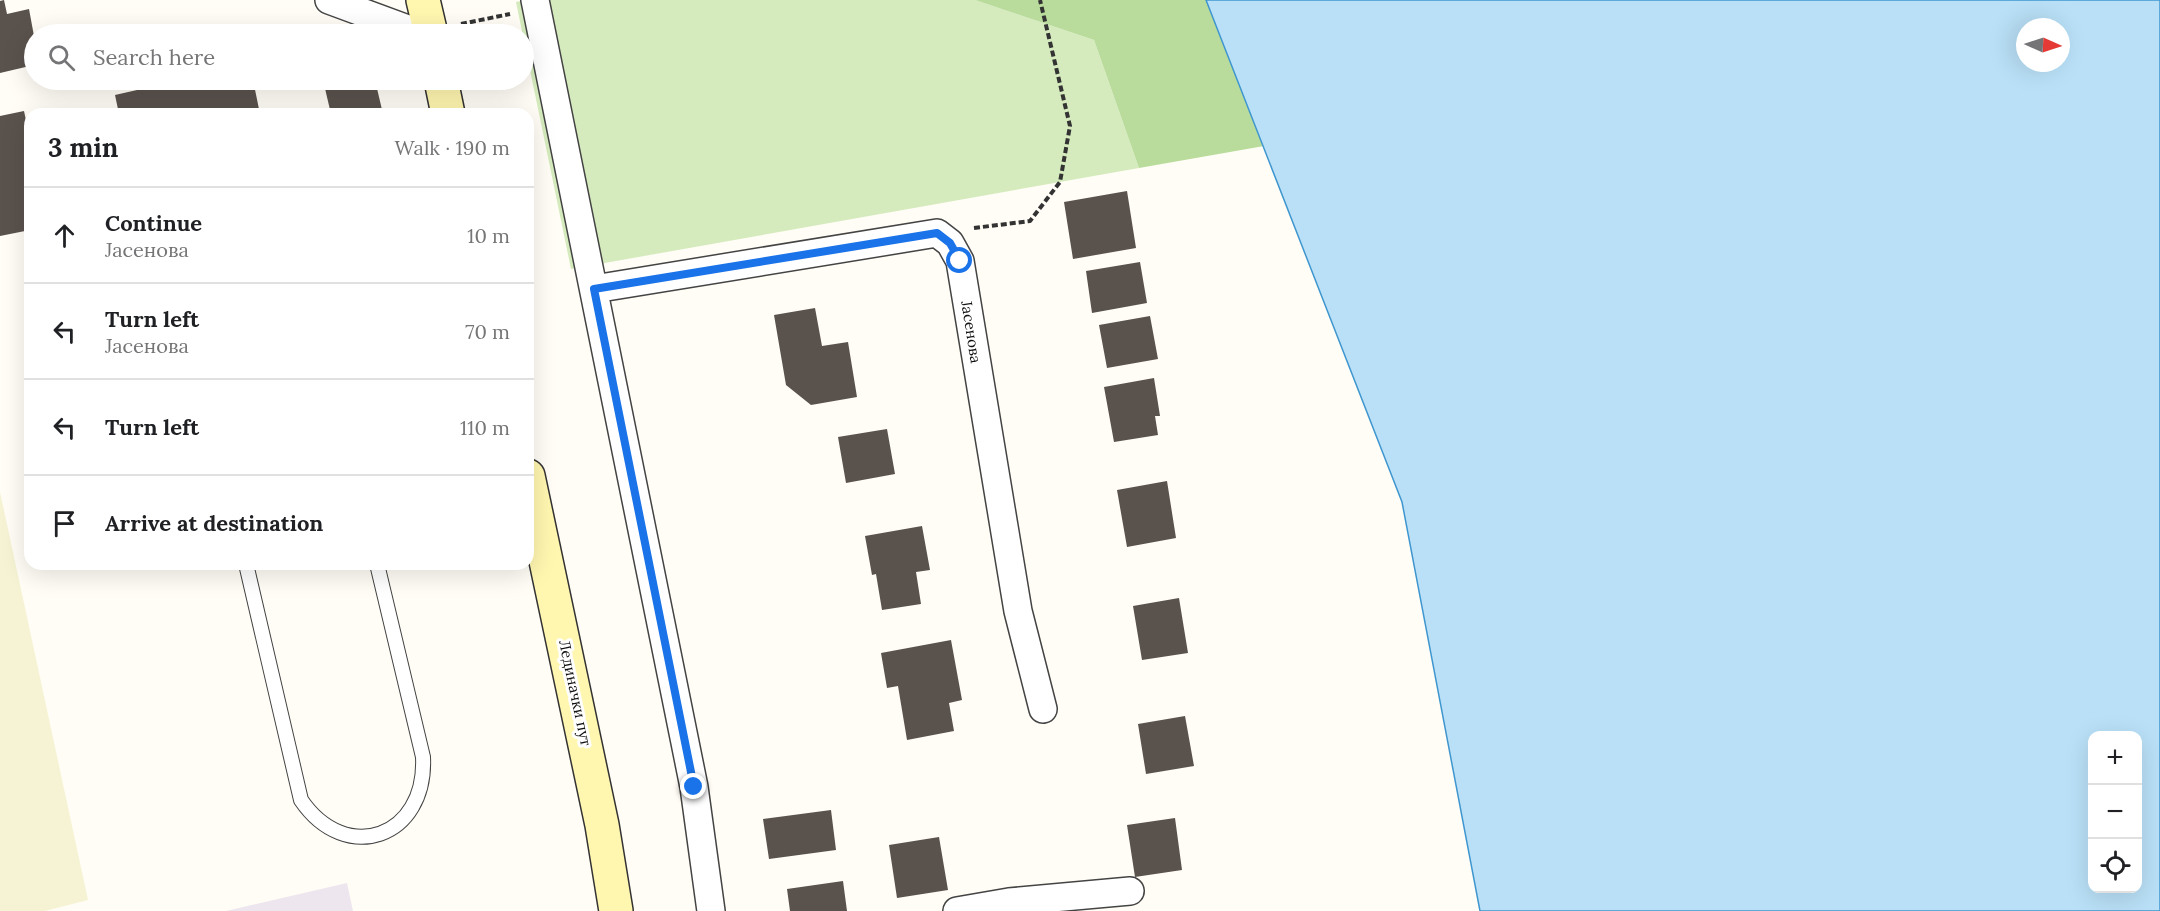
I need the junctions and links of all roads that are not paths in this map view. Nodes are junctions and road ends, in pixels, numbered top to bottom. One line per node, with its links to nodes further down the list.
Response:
1 (329, 0): 4 (street)
2 (423, 0): 5 (main road)
3 (536, 4): 8 (street)
4 (394, 24)
5 (438, 24)
6 (443, 90): 7 (main road)
7 (447, 108)
8 (594, 289): 12 (street, Јасенова); 15 (street)
9 (534, 504): 14 (main road, Лединачки пут)
10 (247, 570): 11 (lane)
11 (378, 570)
12 (1043, 709)
13 (1130, 891): 16 (street)
14 (616, 911)
15 (711, 911)
16 (957, 911)

